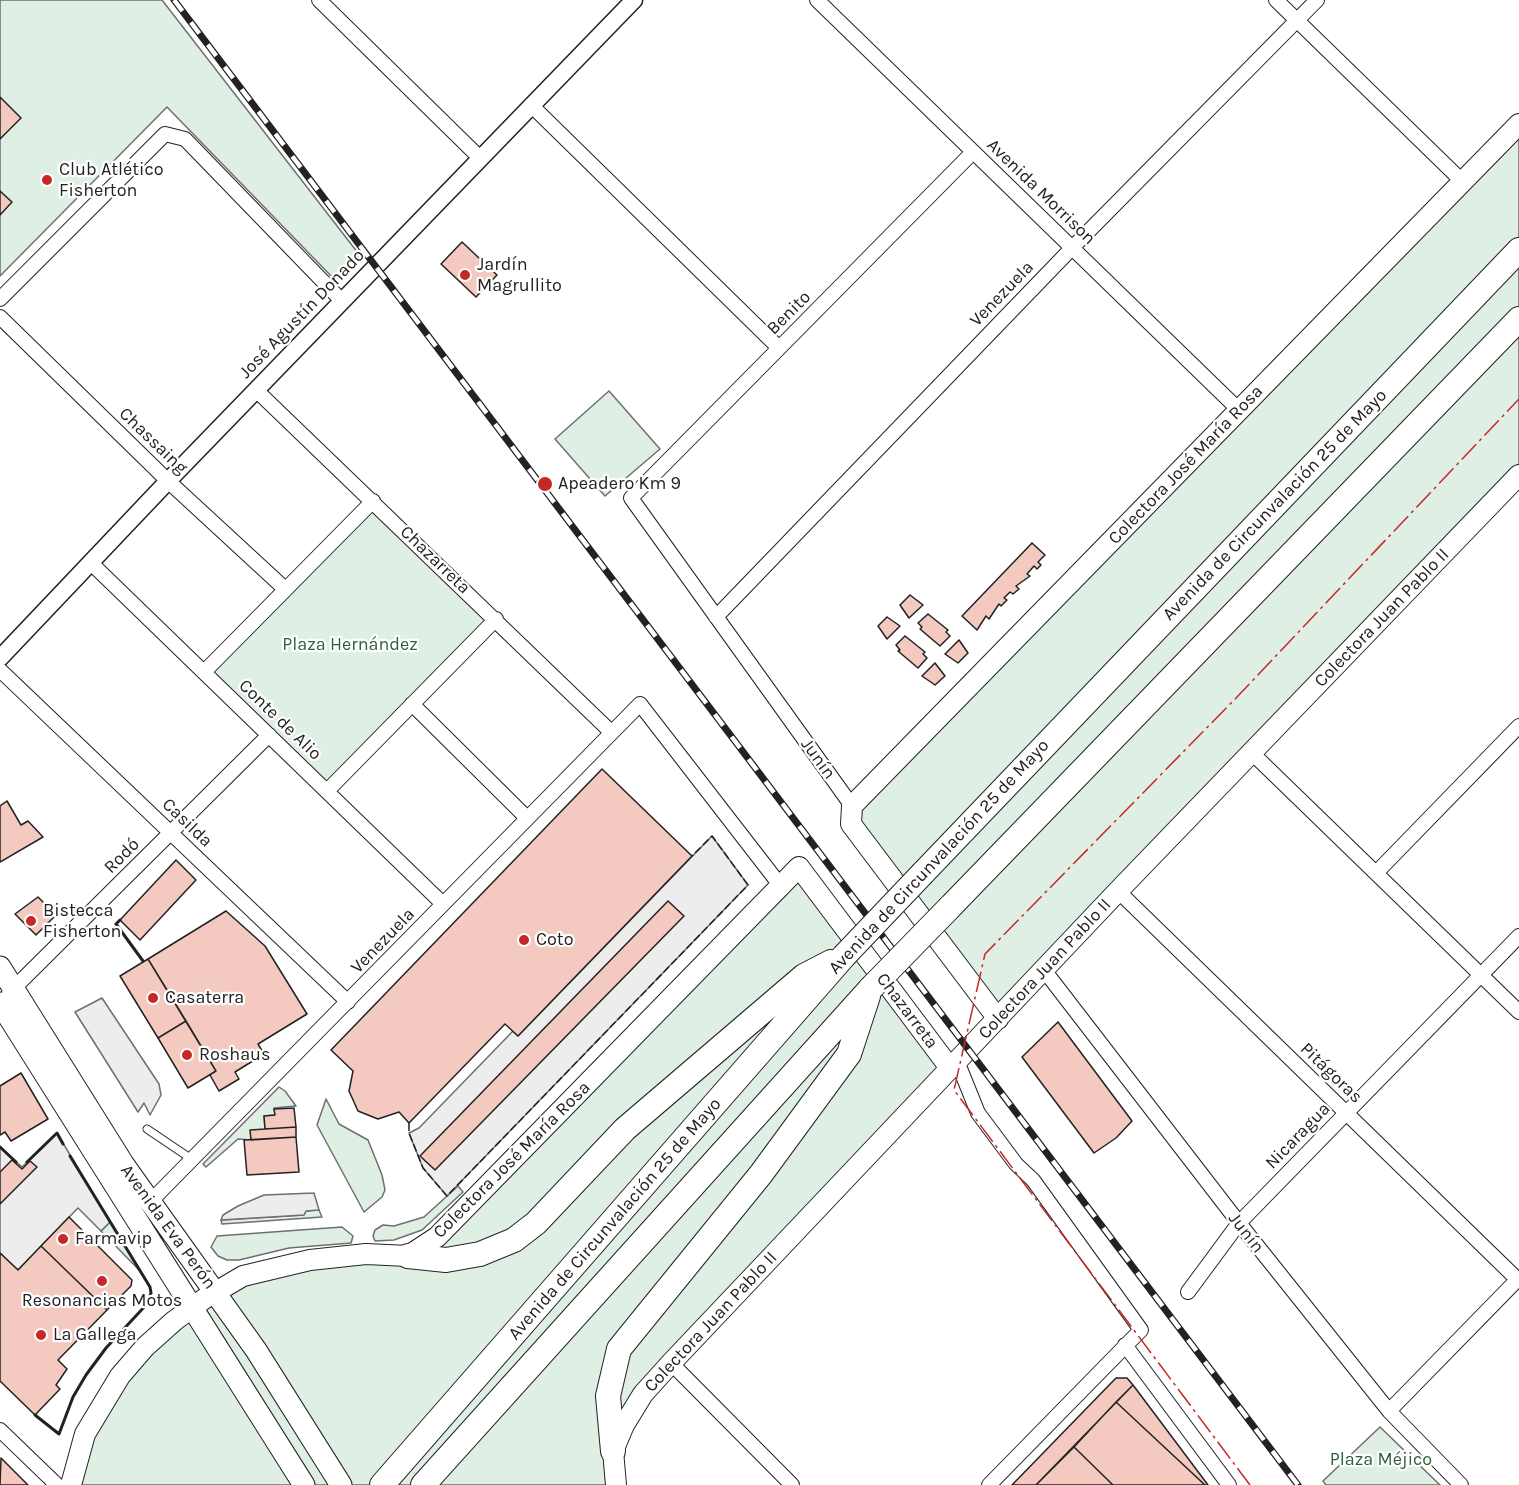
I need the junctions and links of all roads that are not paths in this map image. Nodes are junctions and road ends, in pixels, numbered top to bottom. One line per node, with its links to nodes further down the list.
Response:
1 (319, 0): 10 (street)
2 (634, 0): 7 (street, José Agustín Donado)
3 (817, 0): 9 (street, Avenida Morrison)
4 (1276, 0): 6 (street)
5 (1317, 0): 6 (street, Venezuela)
6 (1297, 21): 11 (street); 12 (street, Venezuela)
7 (531, 105): 10 (street, José Agustín Donado); 18 (street)
8 (1519, 124): 11 (main road, Colectora José María Rosa)
9 (973, 152): 12 (street, Avenida Morrison); 18 (street, Benito)
10 (480, 158): 15 (street, José Agustín Donado)
11 (1463, 182): 20 (main road, Colectora José María Rosa)
12 (1072, 248): 20 (street, Avenida Morrison); 27 (street, Venezuela)
13 (1519, 250): 47 (highway, Avenida de Circunvalación 25 de Mayo, bridge)
14 (0, 299): 15 (street)
15 (342, 301): 19 (street, José Agustín Donado)
16 (0, 317): 22 (street, Chassaing)
17 (1519, 319): 51 (highway, Avenida de Circunvalación 25 de Mayo, bridge)
18 (779, 348): 23 (street, Benito)
19 (256, 391): 22 (street, José Agustín Donado); 24 (street, Chazarreta)
20 (1239, 410): 38 (main road, Colectora José María Rosa)
21 (1519, 475): 36 (main road, Colectora Juan Pablo II)
22 (168, 481): 25 (street, José Agustín Donado); 26 (street, Chassaing)
23 (631, 498): 27 (street, Junín)
24 (373, 501): 26 (street); 28 (street, Chazarreta)
25 (91, 563): 29 (street, José Agustín Donado); 31 (street, Conte de Alio)
26 (284, 588): 31 (street)
27 (716, 617): 38 (street, Junín)
28 (496, 619): 32 (street); 34 (street, Chazarreta)
29 (0, 658)
30 (0, 670): 40 (street, Casilda)
31 (204, 672): 35 (street, Conte de Alio)
32 (412, 704): 37 (street); 39 (street)
33 (1519, 726): 42 (street)
34 (611, 732): 39 (street, Venezuela); 43 (street, Venezuela)
35 (269, 735): 37 (street, Conte de Alio); 40 (street, Rodó)
36 (1252, 753): 42 (street); 44 (main road, Colectora Juan Pablo II)
37 (327, 791): 45 (street, Conte de Alio)
38 (852, 806): 55 (main road, Junín)
39 (527, 818): 45 (street, Venezuela)
40 (171, 833): 52 (street, Rodó); 53 (street, Casilda)
41 (799, 867): 43 (main road, Colectora José María Rosa); 56 (main road, Chazarreta)
42 (1376, 873): 50 (street)
43 (780, 885): 62 (main road, Colectora José María Rosa)
44 (1118, 891): 49 (main road, Colectora Juan Pablo II); 57 (street, Pitágoras)
45 (444, 904): 53 (street, Venezuela)
46 (1519, 936): 50 (street, Nicaragua)
47 (844, 956): 62 (highway); 72 (highway, Avenida de Circunvalación 25 de Mayo)
48 (0, 967): 52 (main road, Avenida Eva Perón)
49 (1044, 970): 55 (main road, Colectora Juan Pablo II); 61 (street, Junín)
50 (1480, 975): 54 (street); 57 (street, Nicaragua)
51 (870, 988): 71 (highway); 77 (highway, Avenida de Circunvalación 25 de Mayo)
52 (3, 1000): 60 (main road, Avenida Eva Perón); 66 (main road, Avenida Eva Perón)
53 (348, 1002): 59 (street, Venezuela)
54 (1519, 1012)
55 (998, 1019): 56 (main road, Colectora Juan Pablo II)
56 (953, 1065): 67 (street); 68 (main road, Colectora Juan Pablo II)
57 (1346, 1113): 61 (street, Nicaragua); 63 (street, Pitágoras)
58 (147, 1129): 59 (lane)
59 (192, 1160): 60 (street, Venezuela)
60 (150, 1202): 64 (main road, Avenida Eva Perón)
61 (1239, 1223): 65 (street, Nicaragua); 69 (street, Junín)
62 (408, 1256): 64 (main road)
63 (1518, 1280): 69 (street)
64 (215, 1292): 66 (main road); 76 (main road, Avenida Eva Perón)
65 (1188, 1292)
66 (192, 1306): 74 (main road); 75 (main road, Avenida Eva Perón)
67 (1125, 1346): 80 (street); 81 (street)
68 (671, 1363): 71 (main road, Colectora Juan Pablo II); 79 (street)
69 (1389, 1411): 82 (street, Junín)
70 (0, 1430): 73 (street)
71 (613, 1450): 78 (main road, Colectora Juan Pablo II)
72 (388, 1478)
73 (57, 1485)
74 (71, 1485)
75 (304, 1485)
76 (341, 1485)
77 (423, 1485)
78 (616, 1485)
79 (792, 1485)
80 (989, 1485)
81 (1229, 1485)
82 (1461, 1485)

